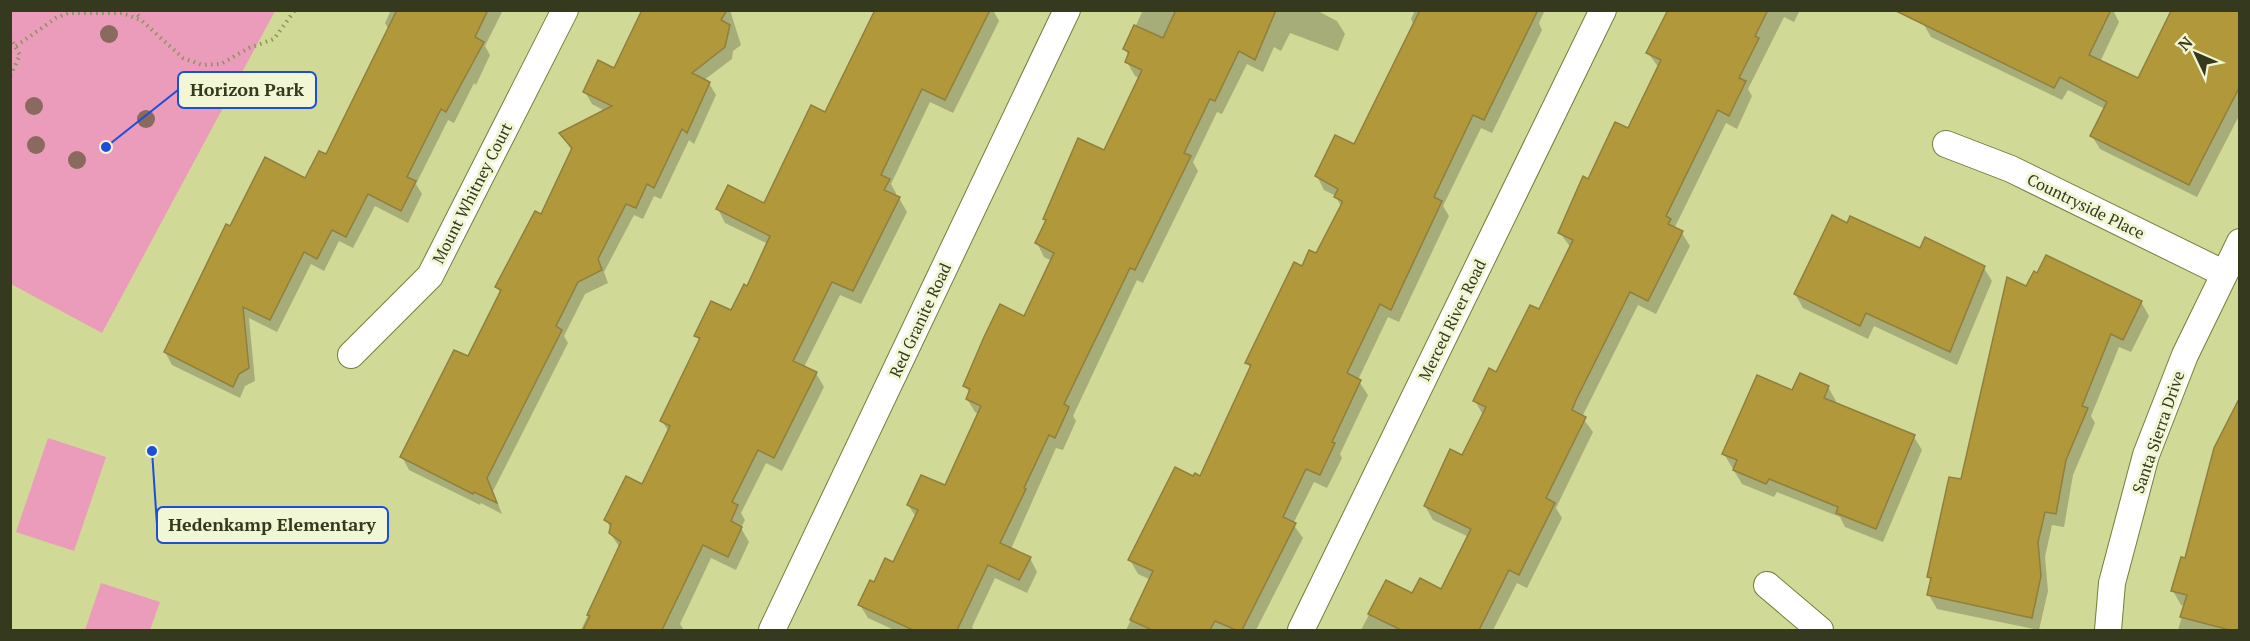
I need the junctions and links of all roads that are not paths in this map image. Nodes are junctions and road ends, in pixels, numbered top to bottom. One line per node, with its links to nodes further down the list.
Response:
1 (565, 10): 7 (street, Mount Whitney Court)
2 (1067, 10): 9 (street, Red Granite Road)
3 (1603, 10): 10 (street, Merced River Road)
4 (1946, 144): 6 (street, Countryside Place)
5 (2240, 242): 6 (street, Santa Sierra Drive)
6 (2223, 273): 12 (street, Santa Sierra Drive)
7 (351, 355)
8 (1767, 585): 11 (street)
9 (772, 630)
10 (1301, 630)
11 (1821, 630)
12 (2108, 630)

